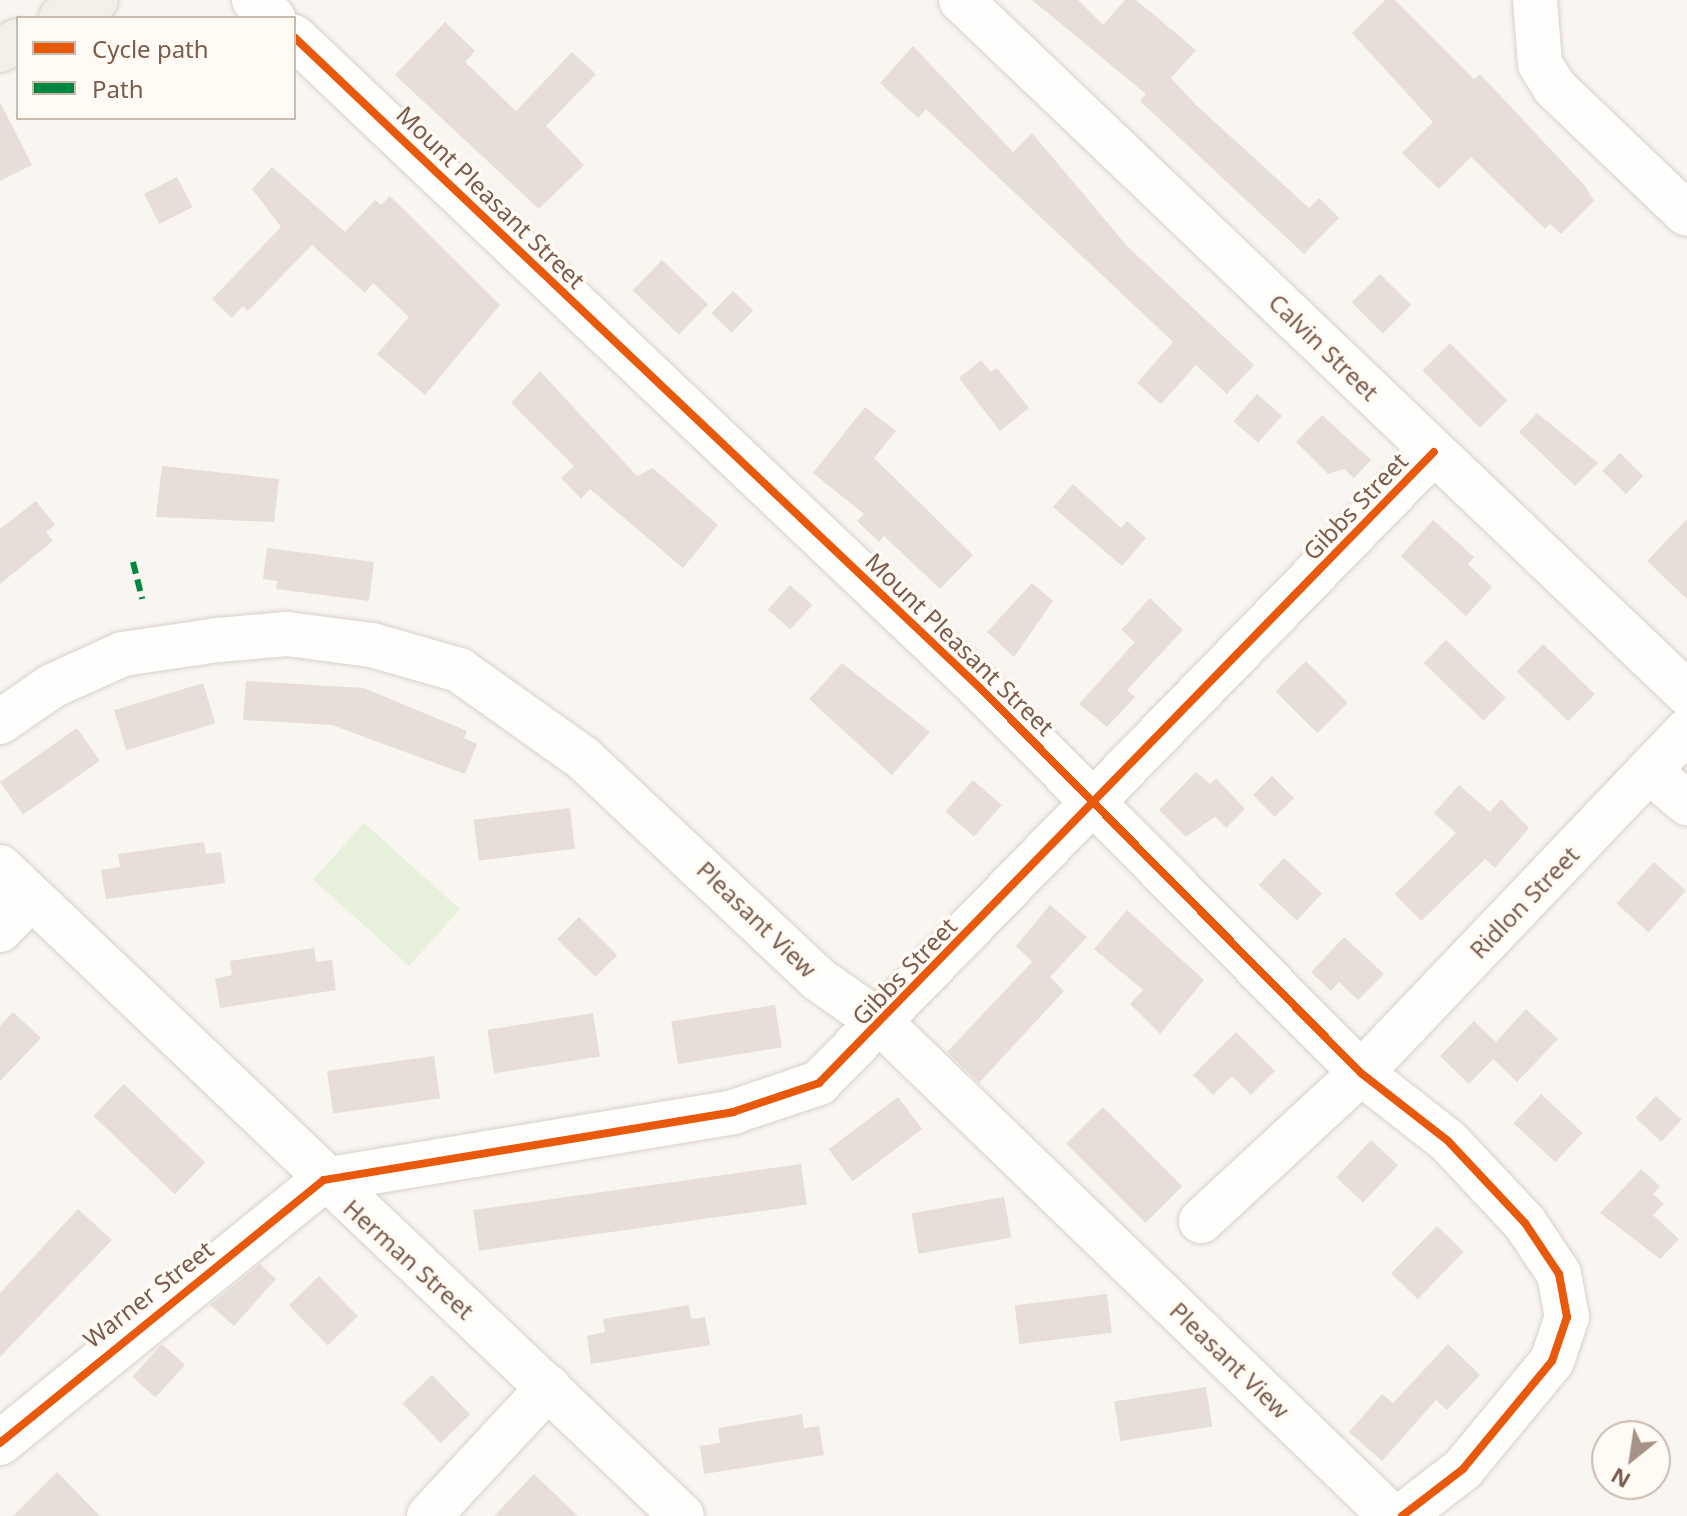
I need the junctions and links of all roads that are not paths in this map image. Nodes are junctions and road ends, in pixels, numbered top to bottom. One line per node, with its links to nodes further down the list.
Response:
1 (96, 0): 5 (main road)
2 (254, 0): 6 (street)
3 (961, 0): 9 (street, Calvin Street)
4 (1535, 0): 8 (street)
5 (65, 16)
6 (271, 16)
7 (296, 39): 14 (street, Mount Pleasant Street)
8 (1687, 214)
9 (1434, 452): 10 (street, Calvin Street); 14 (street, Gibbs Street)
10 (1687, 693)
11 (0, 722): 19 (street, Pleasant View)
12 (1687, 731): 13 (street, Ridlon Street)
13 (1649, 771): 15 (street); 20 (street, Ridlon Street)
14 (1093, 800): 19 (street, Gibbs Street); 20 (street, Mount Pleasant Street)
15 (1687, 803)
16 (0, 867): 17 (street, Herman Street)
17 (31, 898): 18 (street); 21 (street, Herman Street)
18 (0, 930)
19 (882, 1024): 21 (street, Gibbs Street); 27 (street, Pleasant View)
20 (1361, 1073): 22 (street, Ridlon Street); 28 (street, Mount Pleasant Street)
21 (324, 1180): 23 (street, Herman Street); 24 (street, Warner Street)
22 (1201, 1221)
23 (549, 1387): 25 (street); 26 (street, Herman Street)
24 (0, 1443)
25 (429, 1516)
26 (682, 1516)
27 (1391, 1516)
28 (1402, 1516)

